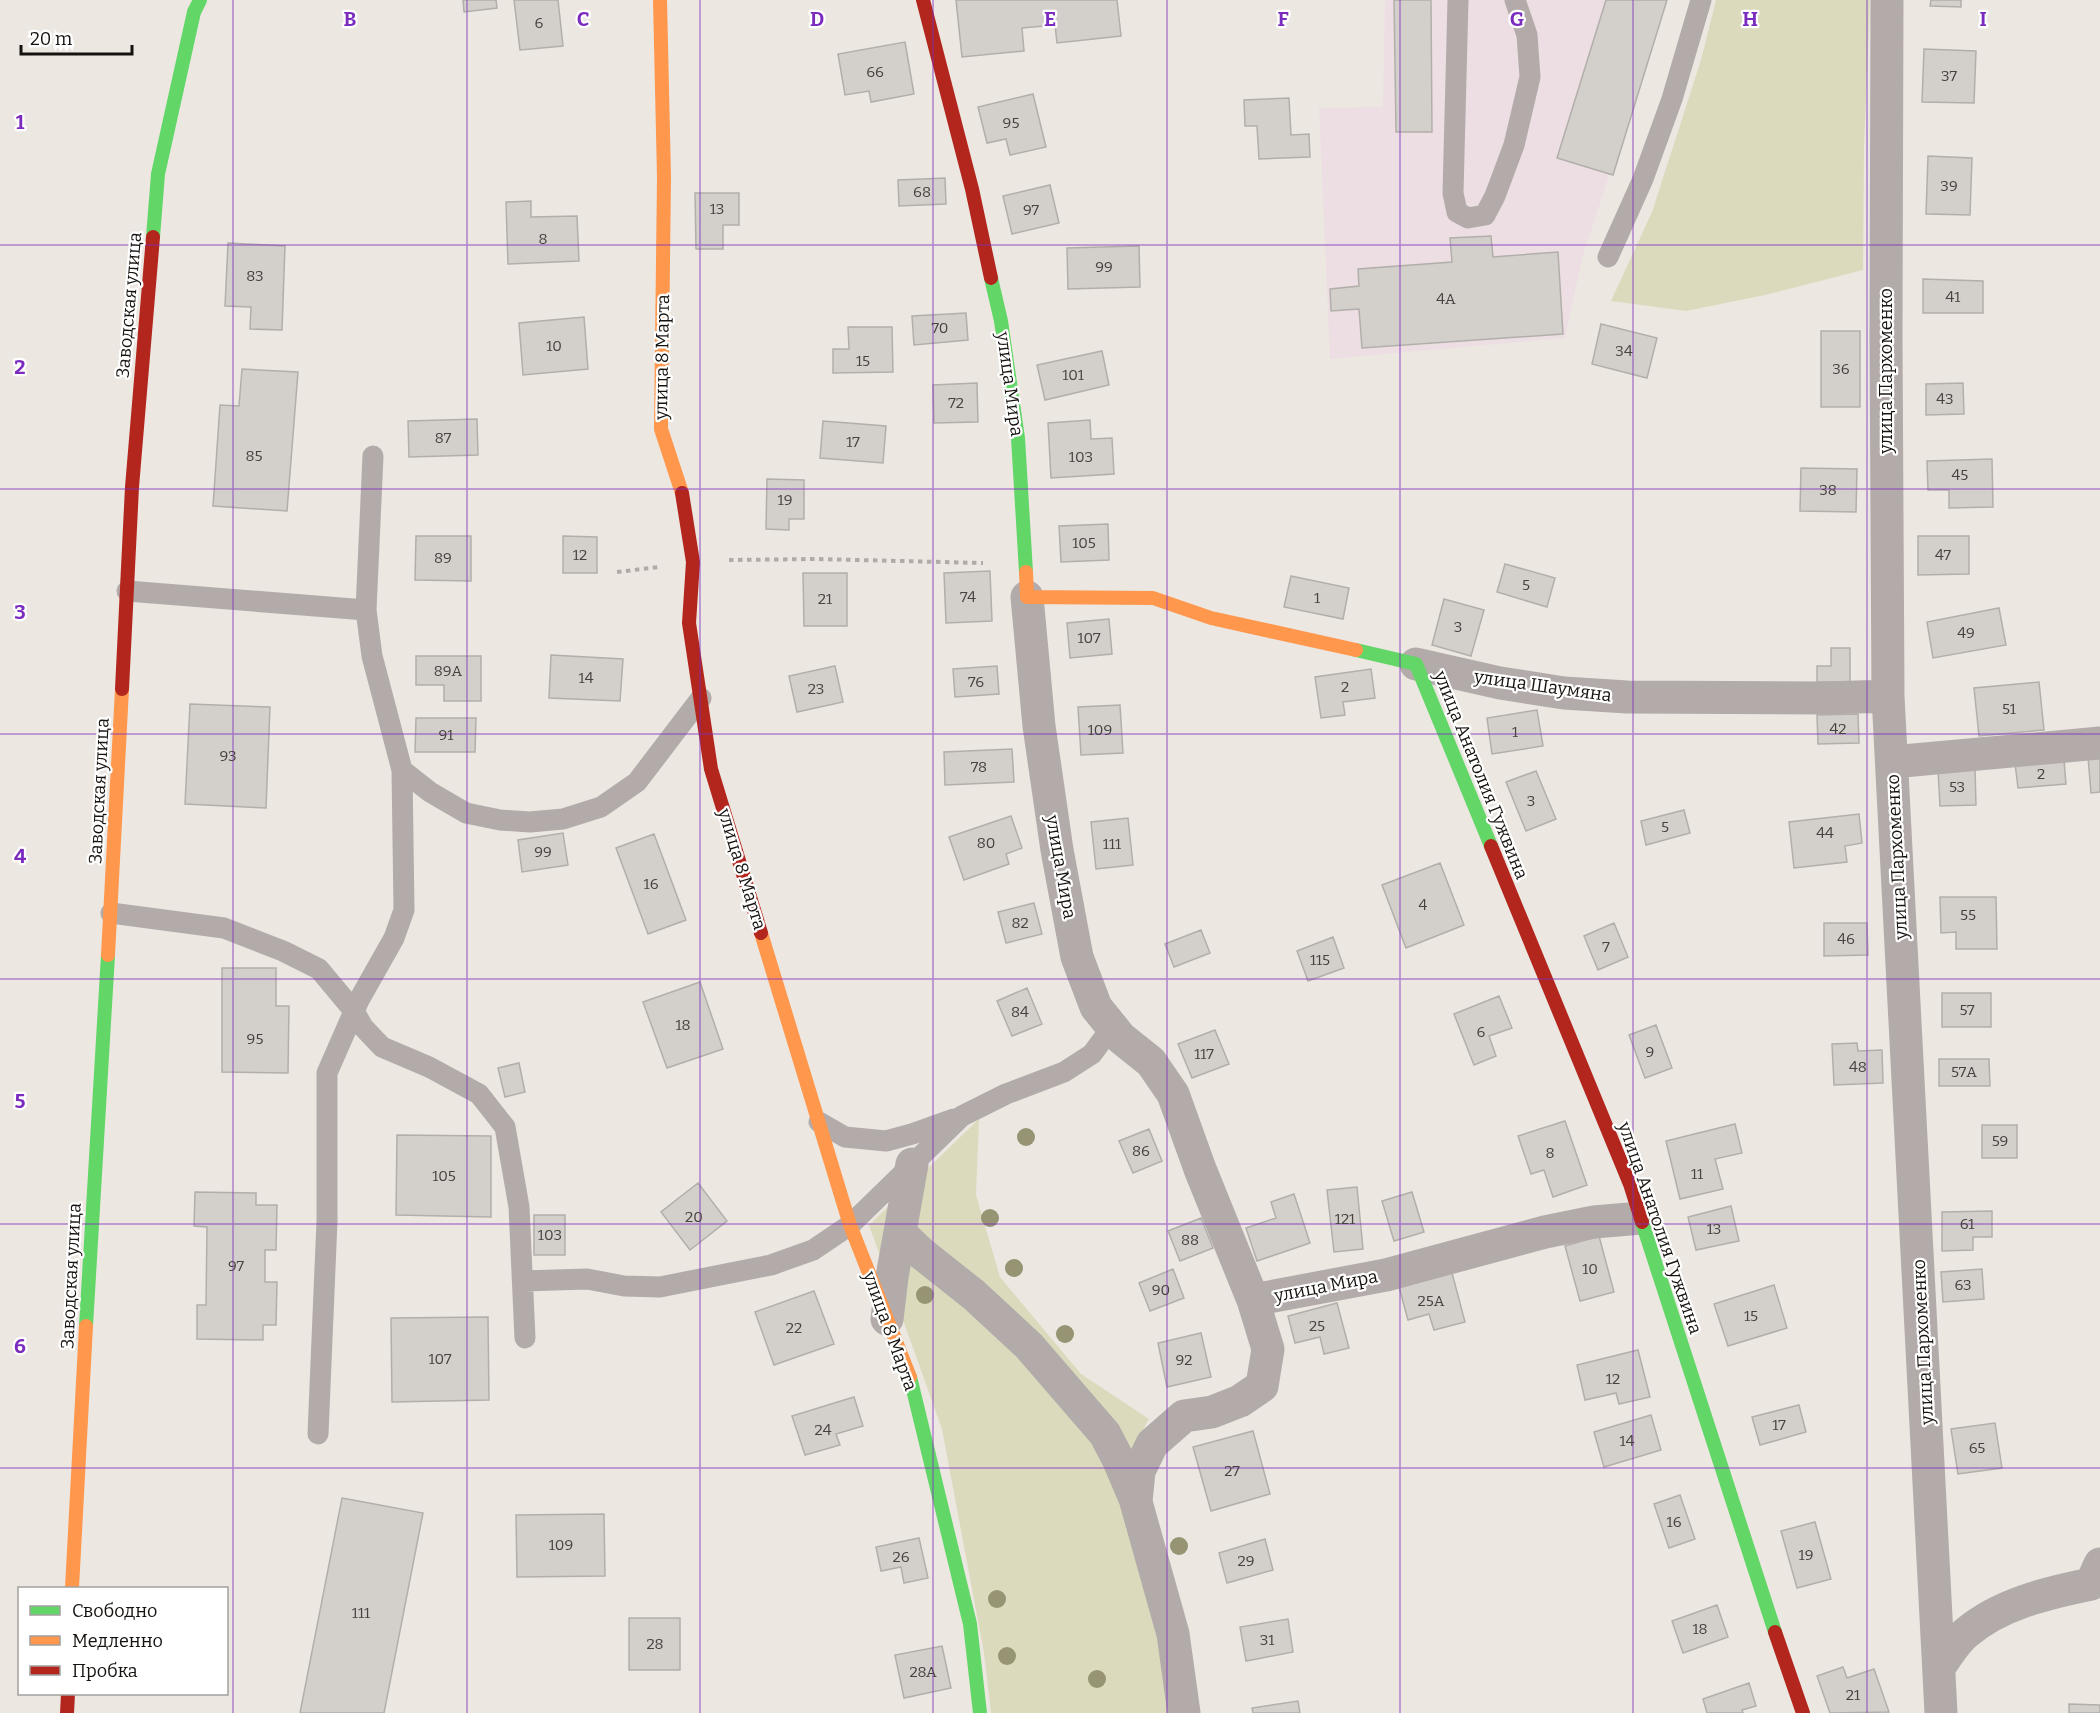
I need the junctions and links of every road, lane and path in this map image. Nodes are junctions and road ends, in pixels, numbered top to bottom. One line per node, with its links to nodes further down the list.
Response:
1 (660, 0): 10 (street, улица 8 Марта)
2 (923, 0): 14 (street, улица Мира)
3 (1458, 0): 4 (lane)
4 (1515, 0)
5 (1701, 0): 8 (lane)
6 (1887, 0): 17 (street, улица Пархоменко)
7 (195, 4): 13 (street, Заводская улица)
8 (1608, 257)
9 (373, 456): 15 (lane)
10 (693, 562): 11 (path); 12 (path); 18 (street, улица 8 Марта)
11 (983, 564)
12 (618, 572)
13 (127, 591): 15 (lane); 22 (street, Заводская улица)
14 (1027, 597): 16 (street, улица Шаумяна); 24 (street, улица Мира)
15 (366, 610): 21 (lane)
16 (1416, 664): 17 (street, улица Шаумяна); 28 (street, улица Анатолия Гужвина)
17 (1888, 696): 20 (street, улица Пархоменко)
18 (701, 698): 21 (lane); 26 (street, улица 8 Марта)
19 (2100, 743): 20 (street)
20 (1892, 762): 39 (street, улица Пархоменко)
21 (402, 770): 23 (lane)
22 (111, 913): 23 (lane); 38 (street, Заводская улица)
23 (354, 1011): 31 (lane); 35 (lane)
24 (1112, 1027): 25 (lane); 32 (street, улица Мира)
25 (962, 1116): 26 (lane); 27 (lane)
26 (819, 1122): 29 (street, улица 8 Марта)
27 (912, 1164): 29 (lane); 30 (street)
28 (1641, 1218): 32 (street, улица Мира); 44 (street, улица Анатолия Гужвина)
29 (850, 1225): 31 (lane); 33 (street, улица 8 Марта)
30 (900, 1233): 33 (street); 36 (street)
31 (524, 1281): 34 (lane)
32 (1253, 1300): 36 (street)
33 (887, 1319): 42 (street, улица 8 Марта)
34 (525, 1338)
35 (318, 1434)
36 (1136, 1502): 43 (street)
37 (2097, 1578): 39 (street)
38 (72, 1587)
39 (1940, 1666): 45 (street, улица Пархоменко)
40 (68, 1695): 41 (street)
41 (67, 1713)
42 (980, 1713)
43 (1184, 1713)
44 (1803, 1713)
45 (1941, 1713)

